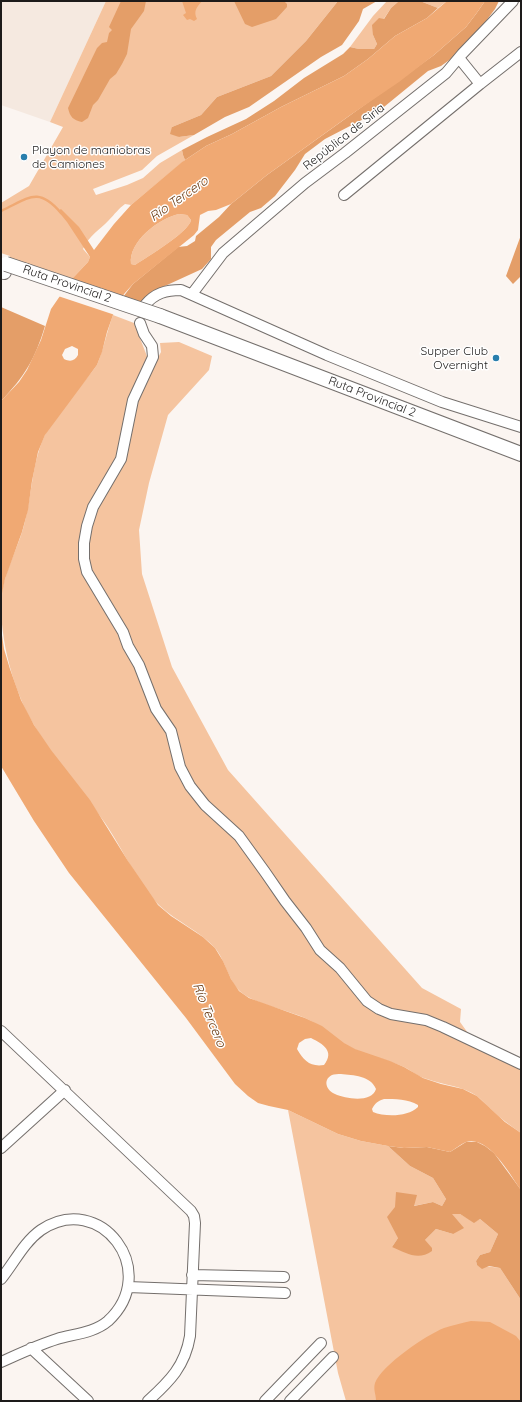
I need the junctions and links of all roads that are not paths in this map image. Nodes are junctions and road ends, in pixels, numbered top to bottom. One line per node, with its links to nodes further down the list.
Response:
1 (513, 1): 3 (street, República de Siria)
2 (521, 52): 4 (street)
3 (459, 58): 4 (street); 7 (street, República de Siria)
4 (480, 84): 5 (street)
5 (344, 195)
6 (3, 267): 11 (main road, Ruta Provincial 2, bridge)
7 (192, 294): 8 (street); 10 (street)
8 (145, 305)
9 (140, 323): 13 (street)
10 (521, 427)
11 (521, 454)
12 (1, 1031): 14 (street)
13 (521, 1064)
14 (64, 1090): 15 (street); 16 (street)
15 (1, 1148)
16 (192, 1275): 17 (street); 20 (street)
17 (284, 1277)
18 (1, 1279): 19 (street)
19 (128, 1287): 20 (street); 23 (street)
20 (192, 1290): 21 (street); 27 (street)
21 (284, 1293)
22 (321, 1343): 28 (street)
23 (32, 1348): 25 (street); 26 (street)
24 (333, 1357): 29 (street)
25 (1, 1362)
26 (88, 1401)
27 (148, 1401)
28 (265, 1401)
29 (290, 1401)

